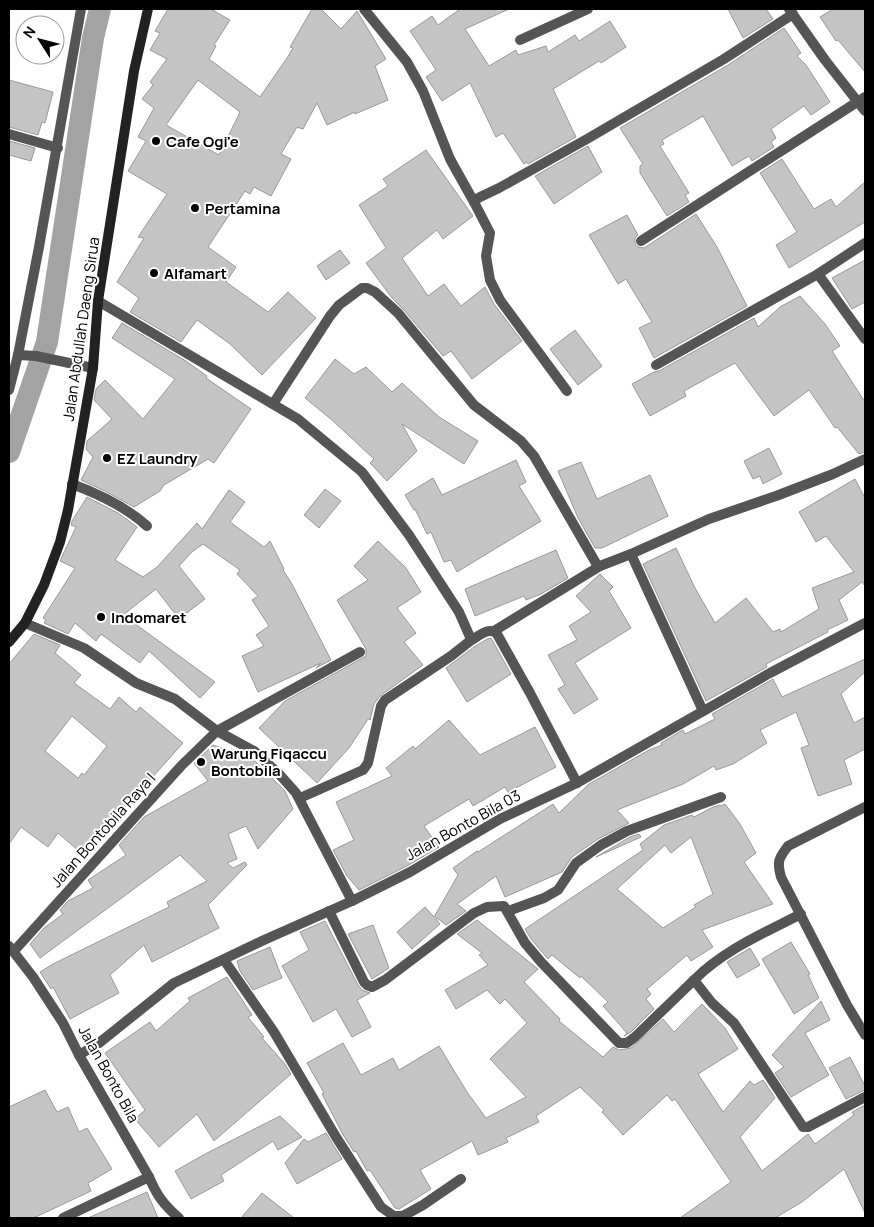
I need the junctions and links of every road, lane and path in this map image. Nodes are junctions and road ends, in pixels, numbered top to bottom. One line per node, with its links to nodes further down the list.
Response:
1 (82, 9): 10 (street)
2 (148, 9): 15 (main road, Jalan Abdullah Daeng Sirua)
3 (364, 9): 11 (street)
4 (588, 9): 6 (street)
5 (791, 12): 7 (street); 11 (street)
6 (520, 40)
7 (862, 99): 8 (street); 12 (street)
8 (865, 111)
9 (9, 134): 10 (street)
10 (58, 148): 17 (street)
11 (474, 202): 21 (street)
12 (641, 241)
13 (865, 243): 14 (street)
14 (818, 274): 16 (street); 18 (street)
15 (98, 301): 19 (main road, Jalan Abdullah Daeng Sirua); 22 (street)
16 (865, 340)
17 (18, 355): 19 (street); 20 (street)
18 (656, 365)
19 (93, 368): 24 (main road, Jalan Abdullah Daeng Sirua)
20 (9, 390)
21 (567, 392)
22 (273, 404): 27 (street); 31 (street)
23 (865, 459): 26 (street)
24 (72, 484): 25 (street); 28 (main road, Jalan Abdullah Daeng Sirua)
25 (147, 526)
26 (631, 554): 27 (street); 34 (street)
27 (600, 566): 30 (street)
28 (25, 623): 32 (main road, Jalan Abdullah Daeng Sirua); 35 (street)
29 (865, 624): 34 (street, Jalan Bonto Bila 03)
30 (494, 630): 31 (street); 36 (street)
31 (470, 641): 38 (street)
32 (9, 642)
33 (360, 652): 35 (street, Jalan Bontobila Raya I)
34 (703, 711): 36 (street, Jalan Bonto Bila 03)
35 (217, 731): 38 (street); 44 (street, Jalan Bontobila Raya I)
36 (577, 783): 40 (street, Jalan Bonto Bila 03)
37 (721, 797): 42 (street)
38 (300, 798): 40 (street)
39 (865, 807): 43 (street)
40 (352, 901): 41 (street, Jalan Bonto Bila 03)
41 (329, 911): 42 (street); 45 (street, Jalan Bonto Bila 03)
42 (508, 911): 46 (street)
43 (801, 914): 46 (street); 47 (street)
44 (11, 949): 48 (street, Jalan Bonto Bila)
45 (224, 960): 48 (street, Jalan Bonto Bila 03); 51 (street)
46 (694, 980): 49 (street)
47 (865, 1035)
48 (79, 1055): 50 (street, Jalan Bonto Bila)
49 (865, 1097)
50 (149, 1177): 52 (street); 53 (street, Jalan Bonto Bila)
51 (461, 1179)
52 (63, 1218)
53 (179, 1218)

